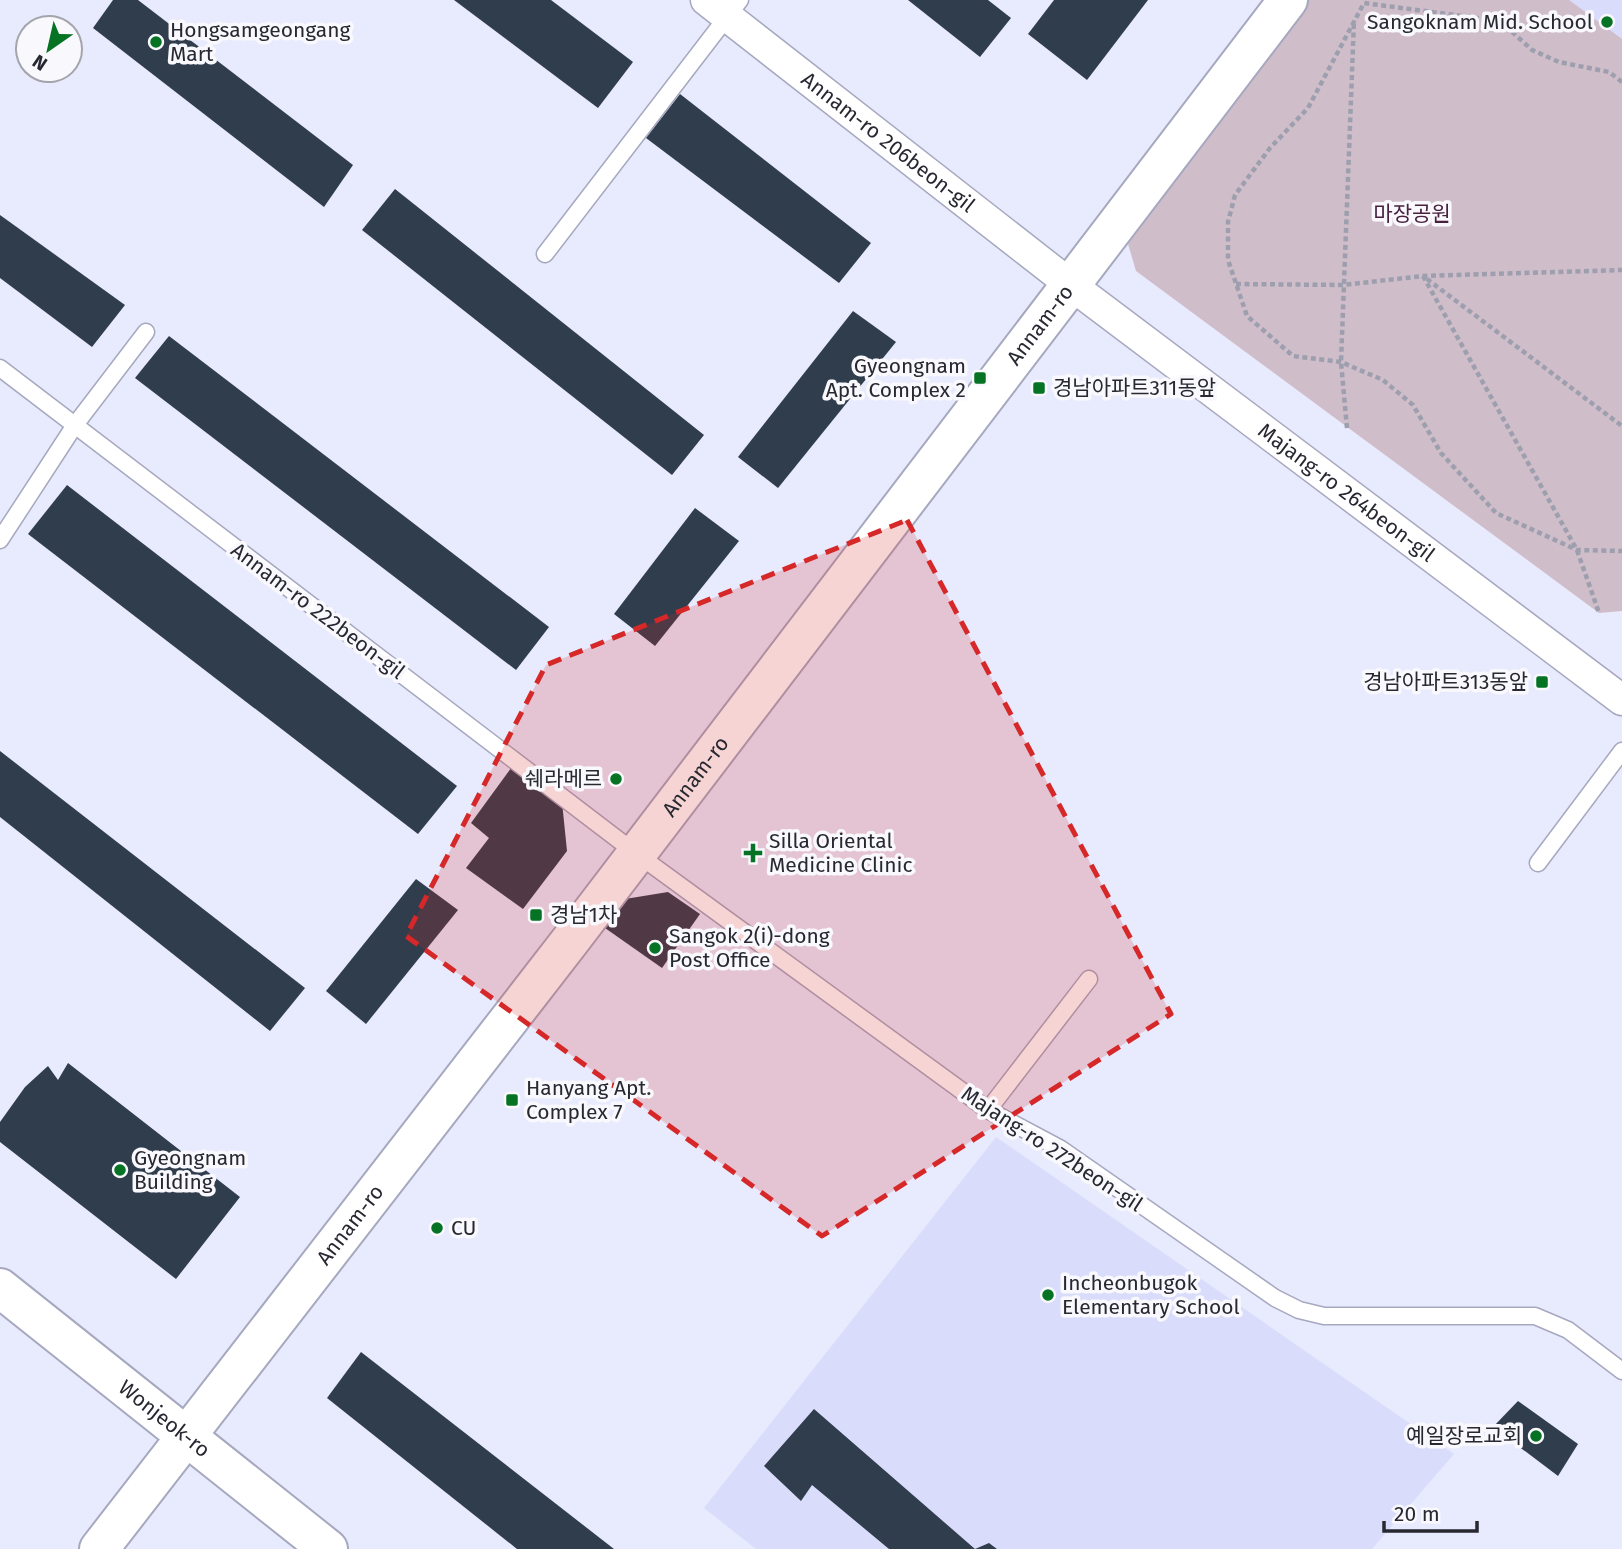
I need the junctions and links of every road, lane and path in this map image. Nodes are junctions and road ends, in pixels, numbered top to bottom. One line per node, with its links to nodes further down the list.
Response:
1 (1288, 0): 9 (main road, Annam-ro)
2 (725, 6): 5 (lane); 9 (street, Annam-ro 206beon-gil)
3 (1354, 16): 4 (path); 8 (path); 10 (path)
4 (1622, 82)
5 (545, 254)
6 (1622, 270): 7 (path)
7 (1423, 276): 10 (path); 15 (path); 18 (path)
8 (1236, 284): 10 (path); 12 (path)
9 (1071, 285): 21 (street, Majang-ro 264beon-gil); 23 (main road, Annam-ro)
10 (1343, 285): 12 (path)
11 (146, 332): 14 (lane)
12 (1341, 362): 16 (path); 18 (path)
13 (0, 368): 14 (lane, Annam-ro 222beon-gil)
14 (75, 425): 17 (lane); 23 (lane, Annam-ro 222beon-gil)
15 (1622, 426)
16 (1347, 428)
17 (0, 540)
18 (1577, 550): 19 (path); 20 (path)
19 (1622, 551)
20 (1599, 613)
21 (1622, 700)
22 (1622, 751): 24 (lane)
23 (637, 854): 26 (lane, Majang-ro 272beon-gil); 29 (main road, Annam-ro)
24 (1538, 863)
25 (1089, 979): 26 (lane)
26 (988, 1110): 28 (lane, Majang-ro 272beon-gil)
27 (0, 1288): 29 (main road, Wonjeok-ro)
28 (1622, 1371)
29 (188, 1439): 30 (main road, Annam-ro); 31 (main road, Wonjeok-ro)
30 (99, 1549)
31 (328, 1549)

